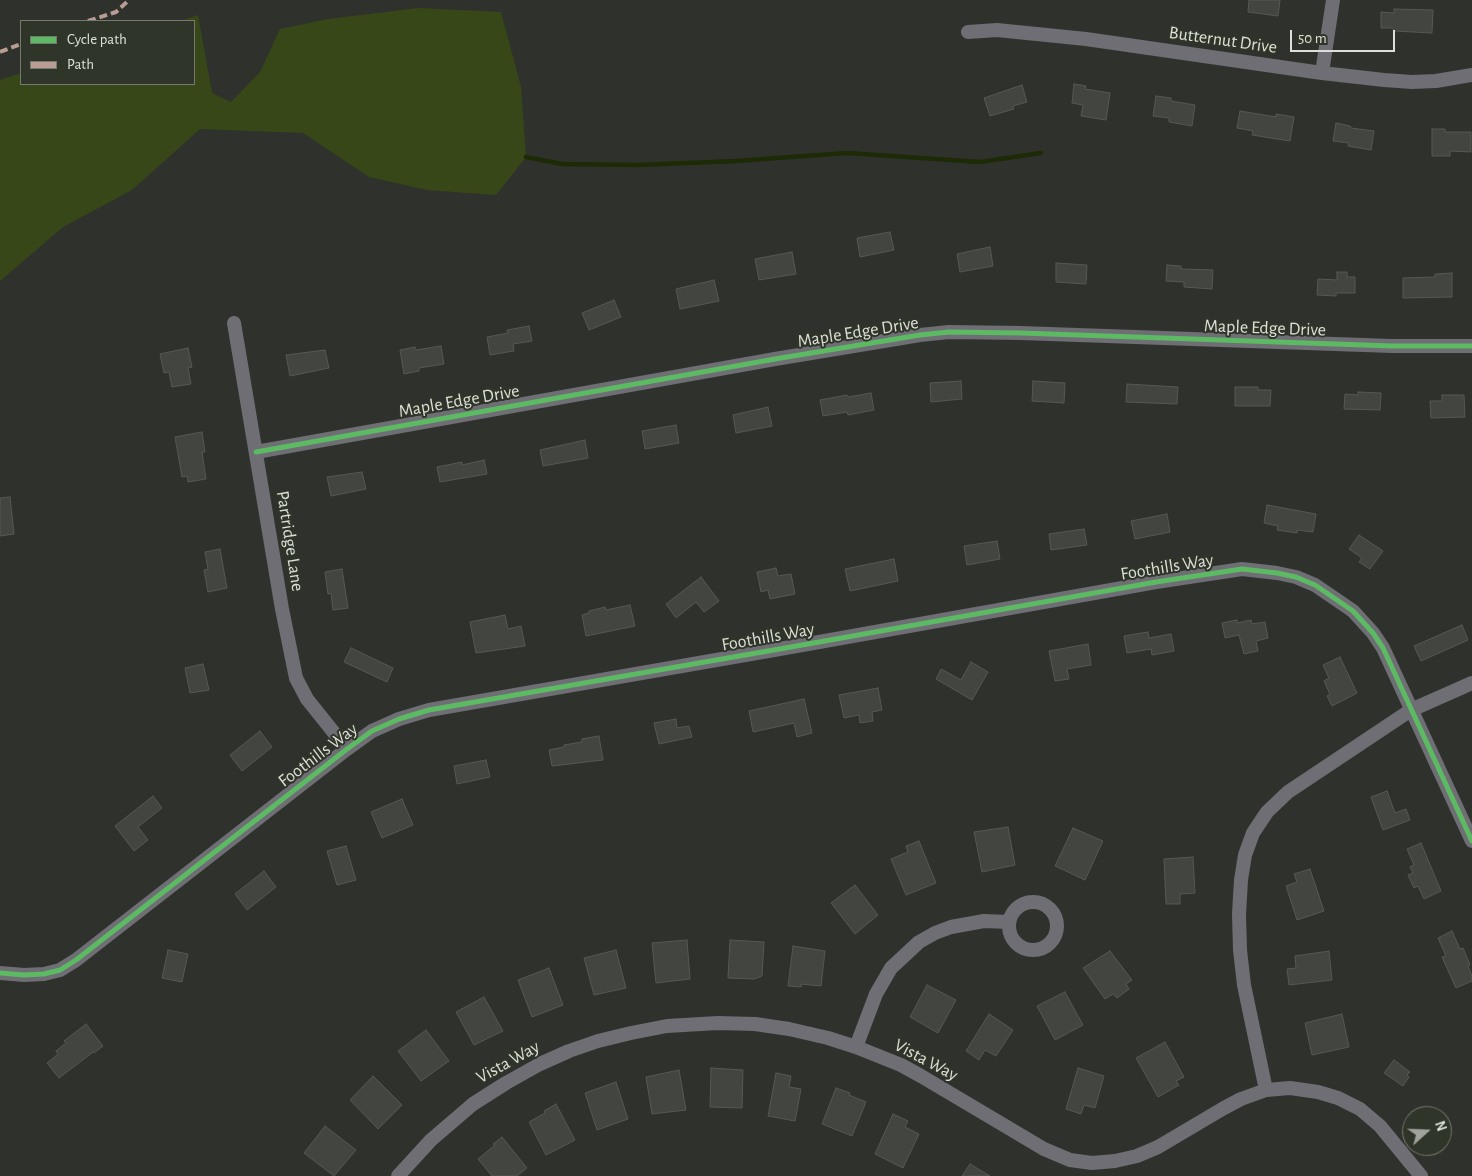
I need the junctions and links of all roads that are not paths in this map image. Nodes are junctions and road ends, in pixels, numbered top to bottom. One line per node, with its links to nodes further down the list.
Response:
1 (1333, 0): 3 (street)
2 (968, 32): 3 (street, Butternut Drive)
3 (1322, 73): 4 (street, Butternut Drive)
4 (1472, 75)
5 (234, 323): 7 (street, Partridge Lane)
6 (1472, 346): 7 (street, Maple Edge Drive)
7 (256, 452): 10 (street, Partridge Lane)
8 (1472, 683): 9 (street)
9 (1412, 710): 10 (street, Foothills Way); 11 (street, Foothills Way); 15 (street)
10 (347, 749): 13 (street, Foothills Way)
11 (1472, 841)
12 (1009, 922): 14 (street)
13 (0, 973)
14 (856, 1047): 15 (street, Vista Way); 16 (street, Vista Way)
15 (1266, 1090): 17 (street, Vista Way)
16 (398, 1176)
17 (1421, 1176)

